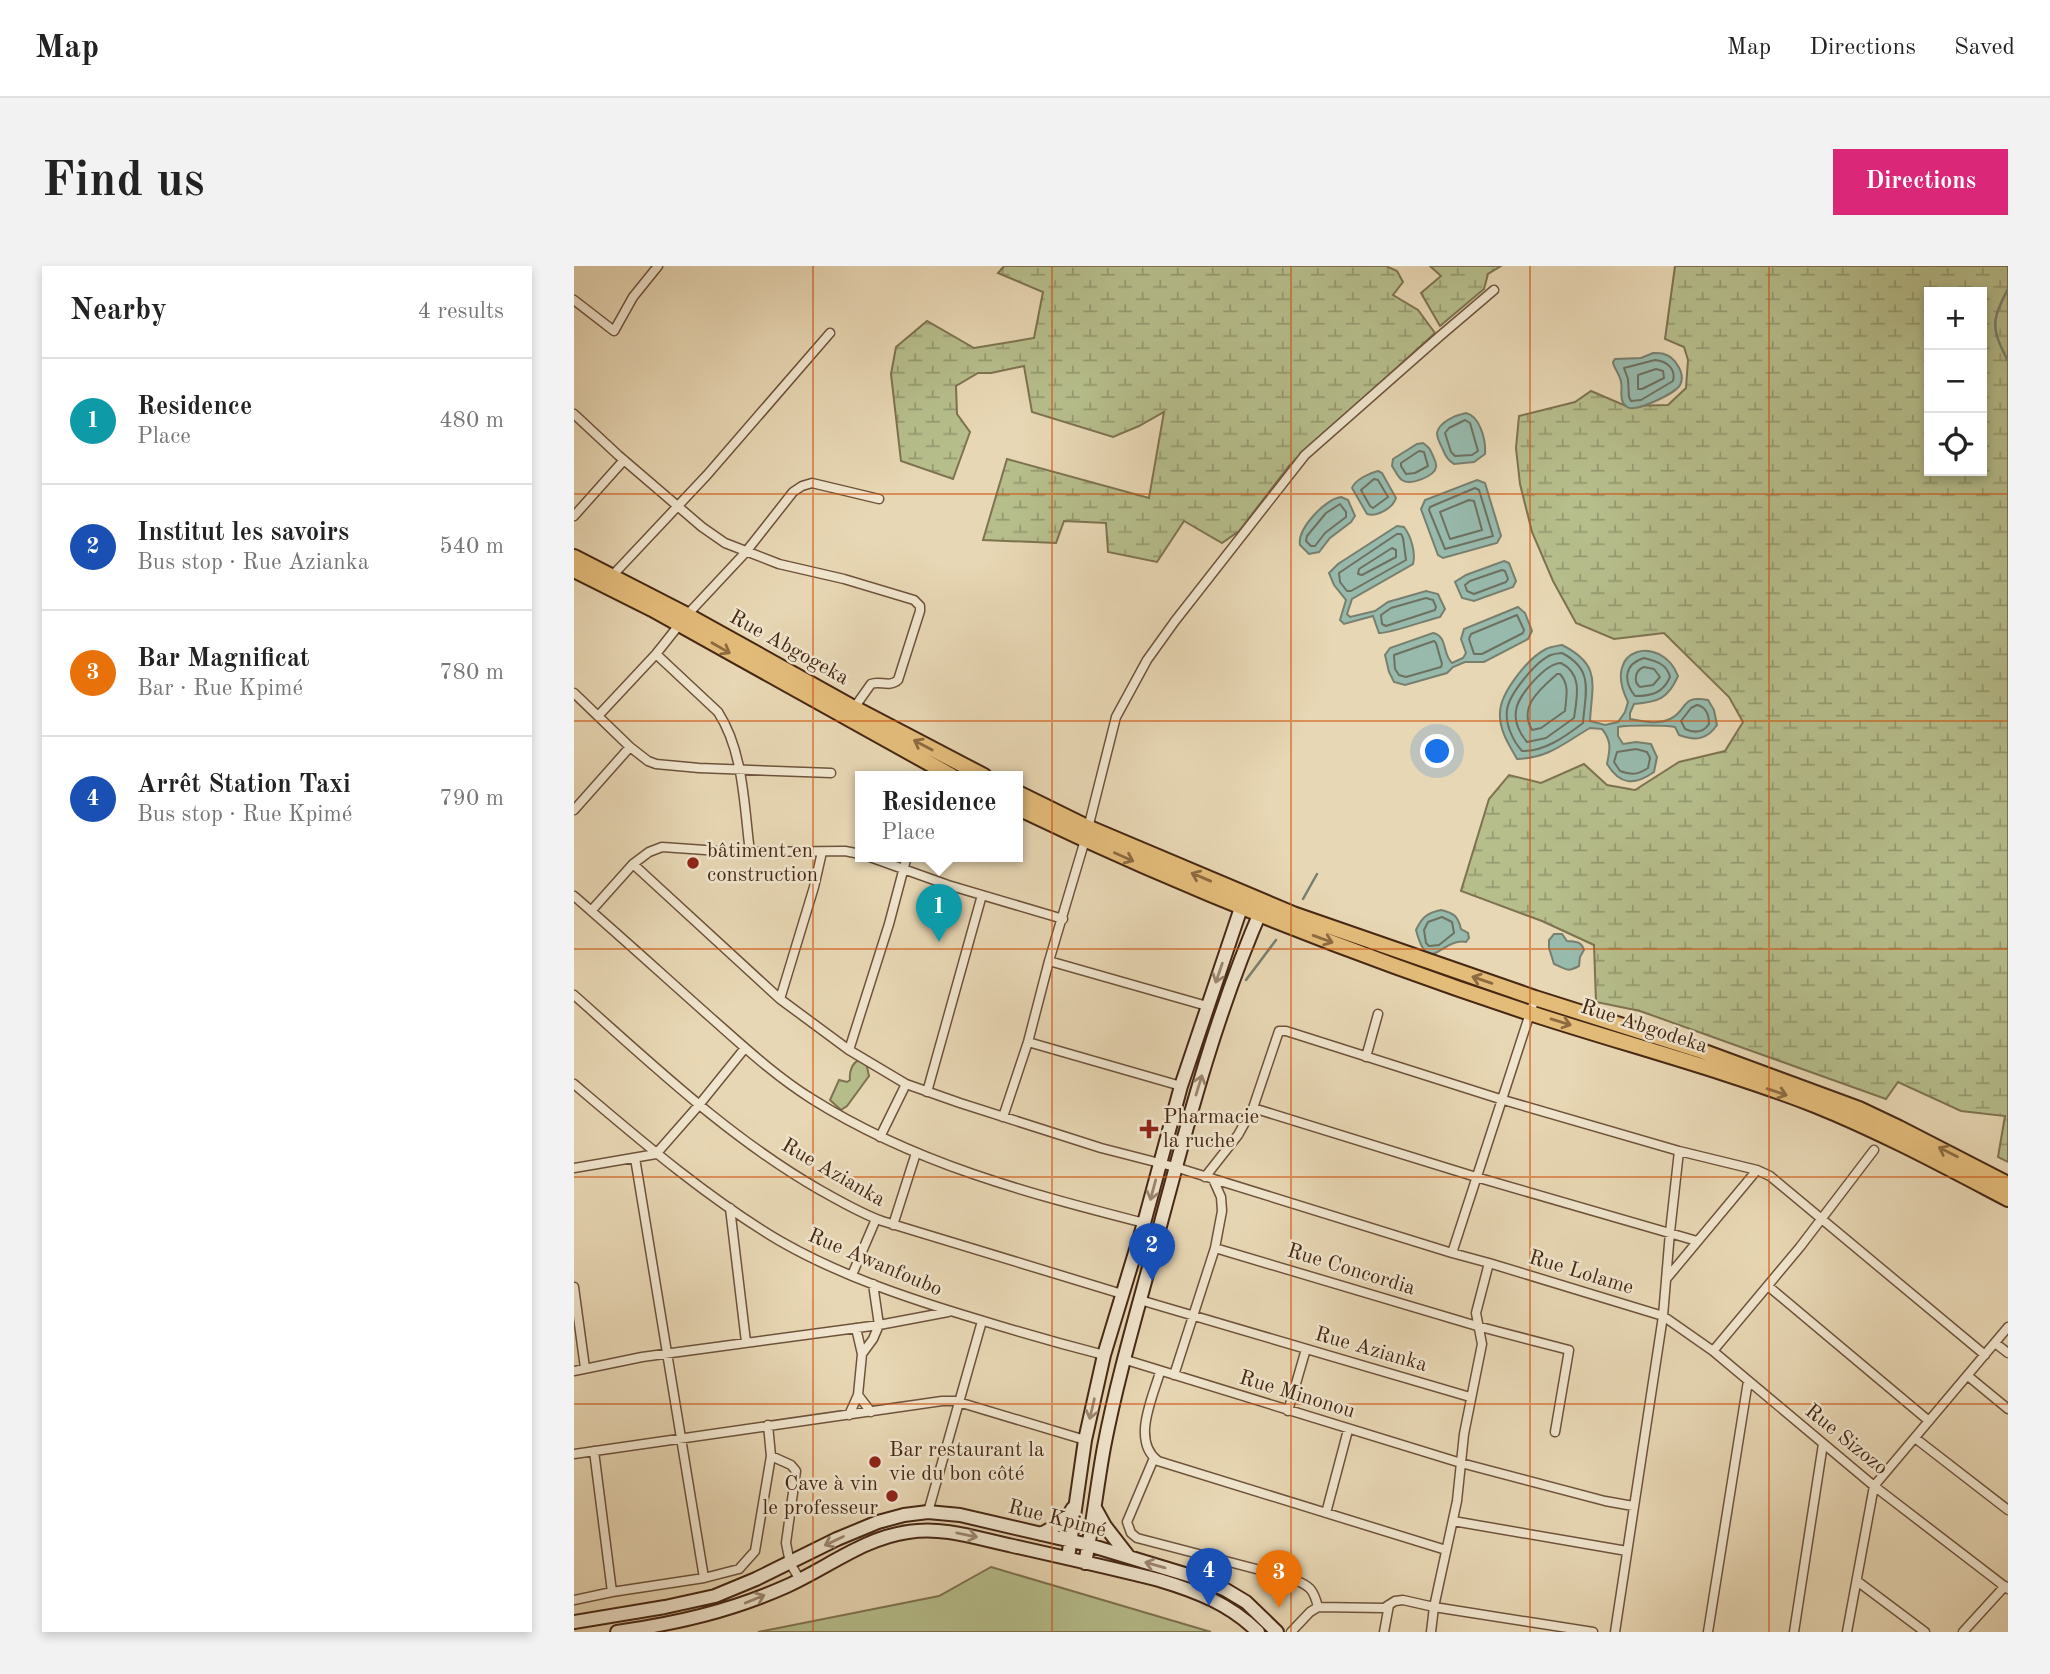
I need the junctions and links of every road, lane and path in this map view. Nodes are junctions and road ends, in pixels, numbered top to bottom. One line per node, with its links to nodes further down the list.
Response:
1 (658, 266): 3 (street)
2 (1494, 290): 27 (street)
3 (574, 300)
4 (830, 333): 8 (street)
5 (574, 414): 6 (street)
6 (624, 460): 8 (street); 9 (street)
7 (878, 499): 10 (street)
8 (679, 505): 10 (street); 13 (street)
9 (574, 516)
10 (745, 552): 14 (street); 17 (street)
11 (574, 558): 13 (main road, Rue Abgogeka)
12 (574, 570): 14 (main road, Rue Abgogeka)
13 (611, 577): 14 (main road, Rue Abgogeka)
14 (683, 620): 15 (street); 17 (main road, Rue Abgogeka); 21 (main road, Rue Abgogeka, one-way to 21)
15 (656, 654): 18 (street); 20 (street)
16 (574, 693): 18 (street)
17 (854, 708): 22 (main road, Rue Abgogeka, one-way to 17)
18 (598, 716): 19 (street)
19 (630, 747): 20 (street); 25 (street)
20 (739, 770): 23 (street); 28 (street)
21 (932, 771)
22 (974, 771)
23 (831, 773)
24 (1023, 796): 27 (main road)
25 (574, 809)
26 (1023, 810): 27 (main road)
27 (1086, 834): 37 (main road); 40 (street)
28 (750, 852): 29 (street); 33 (street)
29 (822, 852): 30 (street); 44 (street)
30 (855, 853)
31 (886, 862): 34 (street)
32 (906, 862): 34 (street)
33 (633, 864): 39 (street); 44 (street, Rue Lolame)
34 (904, 868): 35 (street); 50 (street)
35 (982, 895): 40 (street); 55 (street)
36 (574, 896): 39 (street)
37 (1243, 902): 38 (main road); 45 (main road, one-way to 45)
38 (1262, 909): 43 (main road, Rue Abgodeka, one-way to 38); 46 (main road, Rue Abgodeka, one-way to 46); 67 (main road, one-way to 38)
39 (591, 911): 49 (street)
40 (1063, 919): 41 (street)
41 (1049, 961): 45 (street); 48 (street)
42 (574, 995): 57 (street, Rue Azianka)
43 (1535, 998): 46 (street); 72 (main road, Rue Abgodeka, one-way to 43)
44 (780, 999): 50 (street, Rue Lolame)
45 (1207, 1006): 54 (main road)
46 (1530, 1013): 56 (street); 73 (main road, Rue Abgodeka, one-way to 73)
47 (1378, 1014): 51 (street)
48 (1028, 1042): 54 (street); 59 (street)
49 (745, 1048): 57 (street); 60 (street)
50 (849, 1050): 53 (street, Rue Lolame)
51 (1366, 1057): 56 (street); 58 (street)
52 (574, 1084): 64 (street, Rue Awanfoubo)
53 (906, 1084): 55 (street, Rue Lolame); 60 (street)
54 (1181, 1086): 66 (main road)
55 (927, 1092): 59 (street, Rue Lolame)
56 (1500, 1099): 62 (street); 70 (street)
57 (699, 1105): 64 (street); 75 (street, Rue Azianka)
58 (1253, 1108): 70 (street); 71 (street)
59 (1003, 1117): 66 (street, Rue Lolame)
60 (880, 1137): 63 (street)
61 (1874, 1150): 76 (street)
62 (1679, 1151): 69 (street); 79 (street)
63 (916, 1153): 77 (street); 78 (street)
64 (656, 1154): 65 (street); 74 (street, Rue Awanfoubo)
65 (635, 1158): 68 (street); 103 (street)
66 (1160, 1163): 67 (street, Rue Lolame); 77 (main road, one-way to 77)
67 (1175, 1167): 71 (street, Rue Lolame); 90 (main road)
68 (574, 1168)
69 (1757, 1170): 76 (street); 80 (street)
70 (1476, 1177): 79 (street); 82 (street)
71 (1209, 1178): 81 (street); 82 (street, Rue Lolame)
72 (2008, 1184)
73 (2008, 1199)
74 (730, 1208): 84 (street, Rue Awanfoubo); 99 (street)
75 (876, 1219): 78 (street, Rue Azianka); 84 (street)
76 (1821, 1219): 87 (street); 107 (street)
77 (1144, 1223): 89 (main road)
78 (893, 1225): 89 (street, Rue Azianka)
79 (1670, 1232): 80 (street); 85 (street)
80 (1697, 1241): 85 (street)
81 (1215, 1248): 92 (street); 96 (street, Rue Concordia)
82 (1452, 1253): 83 (street, Rue Lolame)
83 (1489, 1264): 93 (street, Rue Lolame); 96 (street)
84 (852, 1275): 86 (street, Rue Awanfoubo)
85 (1667, 1278): 93 (street)
86 (873, 1284): 91 (street, Rue Awanfoubo); 95 (street)
87 (1768, 1286): 102 (street); 122 (street)
88 (574, 1289): 109 (street)
89 (1122, 1294): 106 (main road)
90 (1140, 1300): 92 (street, Rue Azianka); 108 (main road)
91 (948, 1311): 94 (street, Rue Awanfoubo); 95 (street)
92 (1193, 1316): 101 (street, Rue Azianka); 112 (street)
93 (1663, 1316): 102 (street, Rue Sizozo); 137 (street)
94 (982, 1321): 106 (street, Rue Awanfoubo); 117 (street)
95 (879, 1325): 98 (street); 105 (street)
96 (1477, 1326): 116 (street); 125 (street, Rue Concordia)
97 (2008, 1327): 100 (street)
98 (856, 1328): 99 (street); 105 (street)
99 (746, 1342): 103 (street)
100 (1995, 1343): 104 (street); 107 (street)
101 (1306, 1349): 116 (street, Rue Azianka); 119 (street)
102 (1713, 1351): 114 (street, Rue Sizozo)
103 (667, 1353): 109 (street); 127 (street)
104 (2008, 1353)
105 (862, 1354): 115 (street)
106 (1104, 1355): 128 (main road, one-way to 128)
107 (1985, 1355): 113 (street)
108 (1123, 1359): 111 (street, Rue Minonou); 138 (main road)
109 (585, 1367): 110 (street)
110 (574, 1371)
111 (1160, 1371): 112 (street, Rue Minonou); 133 (street)
112 (1174, 1376): 119 (street, Rue Minonou)
113 (1968, 1376): 118 (street); 122 (street)
114 (1748, 1381): 129 (street, Rue Sizozo); 174 (street)
115 (858, 1395): 120 (street); 121 (street)
116 (1470, 1397): 134 (street)
117 (958, 1402): 120 (street); 128 (street); 140 (street)
118 (2008, 1409)
119 (1288, 1411): 124 (street, Rue Minonou)
120 (871, 1412): 121 (street)
121 (849, 1415): 123 (street)
122 (1929, 1421): 126 (street)
123 (768, 1425): 127 (street); 132 (street)
124 (1348, 1430): 134 (street, Rue Minonou); 141 (street)
125 (1555, 1432)
126 (1915, 1438): 135 (street); 139 (street)
127 (680, 1439): 130 (street); 154 (street)
128 (1085, 1440): 136 (main road)
129 (1823, 1444): 135 (street, Rue Sizozo); 175 (street)
130 (594, 1451): 131 (street); 158 (street)
131 (574, 1454)
132 (771, 1456): 152 (street); 154 (street)
133 (1154, 1458): 141 (street); 143 (street)
134 (1461, 1463): 137 (street, Rue Minonou); 142 (street)
135 (1874, 1486): 156 (street); 157 (street, Rue Sizozo)
136 (1076, 1504): 145 (main road); 146 (main road)
137 (1633, 1506): 149 (street)
138 (1095, 1508): 144 (main road); 147 (main road)
139 (2008, 1510)
140 (929, 1512): 145 (main road, Rue Kpimé); 152 (main road, Rue Kpimé, one-way to 152)
141 (1326, 1513): 148 (street)
142 (1453, 1521): 148 (street); 149 (street)
143 (1127, 1522): 144 (street); 161 (street)
144 (1110, 1532): 150 (main road)
145 (1041, 1534): 146 (main road, Rue Kpimé)
146 (1070, 1541): 147 (main road, Rue Kpimé); 151 (main road)
147 (1089, 1545): 150 (main road, Rue Kpimé); 153 (main road)
148 (1446, 1550): 162 (street)
149 (1627, 1552): 173 (street)
150 (1129, 1557): 167 (main road, Rue Kpimé, one-way to 150)
151 (1068, 1558): 153 (main road, Rue Kpimé); 155 (main road, Rue Kpimé, one-way to 151)
152 (790, 1563): 155 (street); 164 (main road, Rue Kpimé)
153 (1085, 1563): 166 (main road, Rue Kpimé)
154 (704, 1578): 158 (street)
155 (800, 1580): 165 (main road, Rue Kpimé, one-way to 155)
156 (1857, 1581): 176 (street); 177 (street)
157 (2006, 1588): 178 (street)
158 (612, 1592): 159 (street)
159 (574, 1600)
160 (1386, 1606): 161 (street); 162 (street); 169 (street)
161 (1318, 1607): 168 (street)
162 (1434, 1607): 163 (street); 170 (street)
163 (1521, 1620): 171 (street); 172 (street)
164 (574, 1622)
165 (617, 1632)
166 (1258, 1632)
167 (1277, 1632)
168 (1290, 1632)
169 (1384, 1632)
170 (1431, 1632)
171 (1519, 1632)
172 (1593, 1632)
173 (1615, 1632)
174 (1708, 1632)
175 (1794, 1632)
176 (1847, 1632)
177 (1924, 1632)
178 (1963, 1632)

